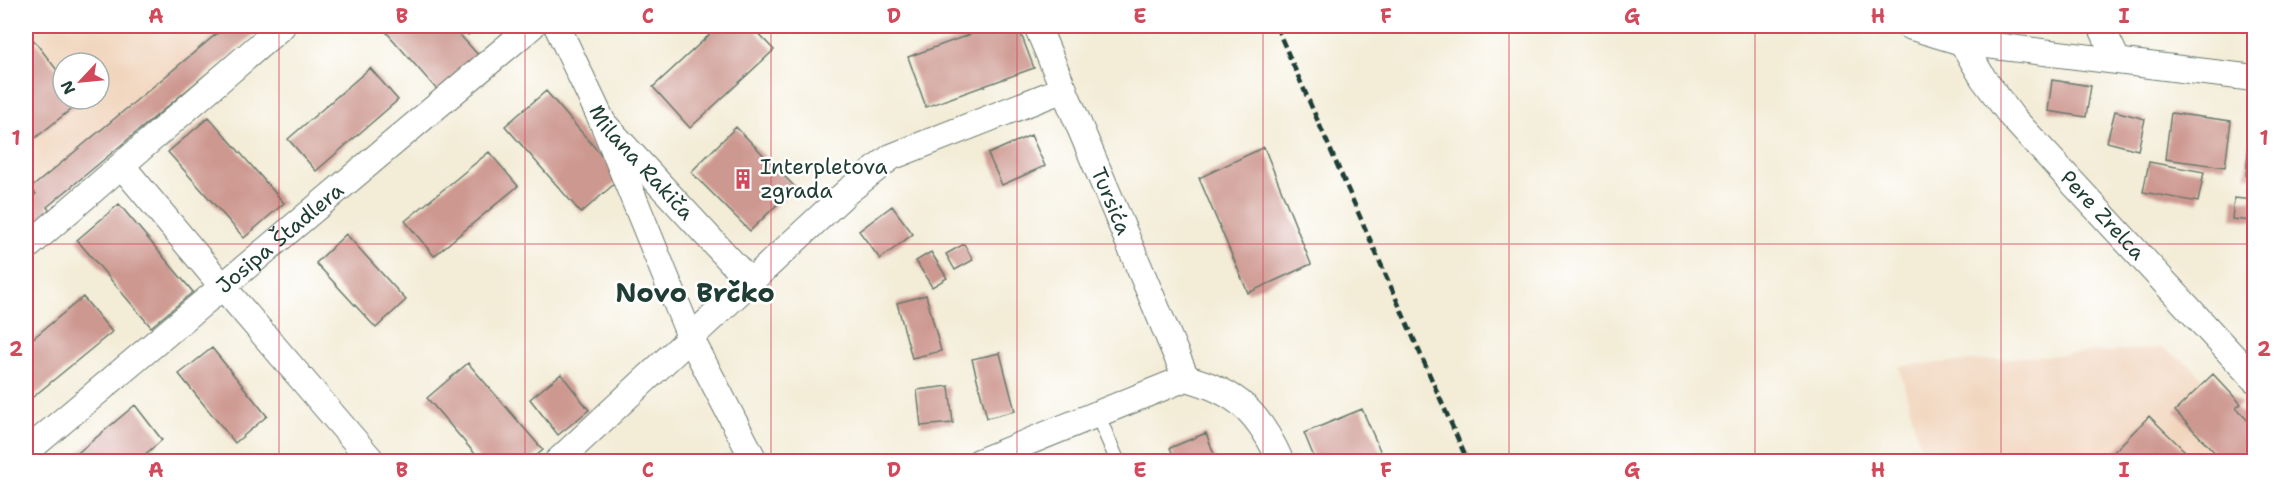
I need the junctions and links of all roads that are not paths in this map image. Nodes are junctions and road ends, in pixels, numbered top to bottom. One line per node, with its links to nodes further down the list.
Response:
1 (282, 26): 12 (street)
2 (532, 26): 15 (street, Josipa Štadlera)
3 (557, 26): 11 (street, Milana Rakiča)
4 (1037, 26): 10 (street, Tursića)
5 (1909, 26): 7 (street)
6 (2100, 26): 8 (street)
7 (1962, 42): 8 (street); 18 (street, Pere Zrelca)
8 (2117, 60): 9 (street)
9 (2254, 78)
10 (1064, 89): 14 (street); 17 (street, Tursića)
11 (603, 123): 14 (street, Milana Rakiča); 16 (street)
12 (122, 166): 13 (street); 15 (street)
13 (26, 248)
14 (752, 283): 16 (street)
15 (223, 287): 20 (street, Josipa Štadlera); 21 (street)
16 (691, 339): 22 (street); 23 (street)
17 (1186, 378): 19 (street); 26 (street)
18 (2254, 379)
19 (1097, 414): 24 (street); 25 (lane)
20 (26, 452)
21 (373, 462)
22 (556, 462)
23 (755, 462)
24 (979, 462)
25 (1118, 462)
26 (1281, 462)

